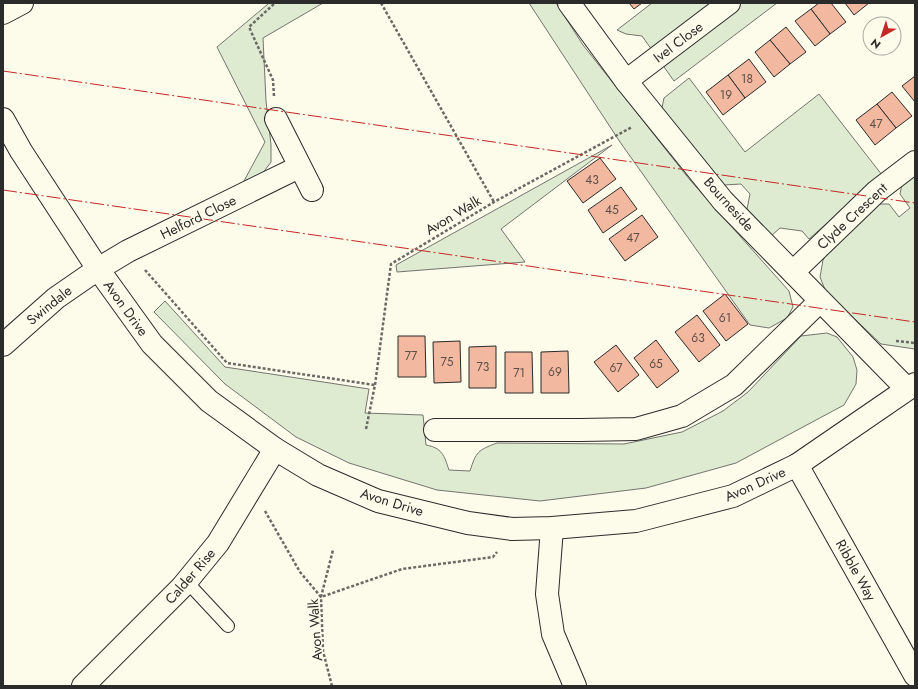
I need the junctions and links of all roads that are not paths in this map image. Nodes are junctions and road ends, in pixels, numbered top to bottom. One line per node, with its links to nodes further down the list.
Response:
1 (22, 3): 4 (street)
2 (569, 3): 5 (street, Bourneside)
3 (729, 3): 5 (street, Ivel Close)
4 (3, 13)
5 (626, 81): 12 (street, Bourneside)
6 (3, 119): 11 (street, Avon Drive)
7 (276, 119): 9 (street)
8 (915, 162): 12 (street, Clyde Crescent)
9 (299, 166): 10 (street); 11 (street, Helford Close)
10 (312, 190)
11 (98, 269): 14 (street, Swindale); 17 (street, Avon Drive)
12 (792, 272): 13 (street, Bourneside)
13 (820, 301): 15 (street, Bourneside); 16 (street)
14 (3, 345)
15 (911, 386): 18 (street, Avon Drive)
16 (435, 430)
17 (275, 449): 19 (street, Avon Drive); 20 (street, Calder Rise)
18 (797, 465): 19 (street, Avon Drive); 22 (street, Ribble Way)
19 (552, 528): 24 (street)
20 (187, 582): 21 (lane); 23 (street, Calder Rise)
21 (228, 626)
22 (915, 675)
23 (83, 686)
24 (575, 686)

